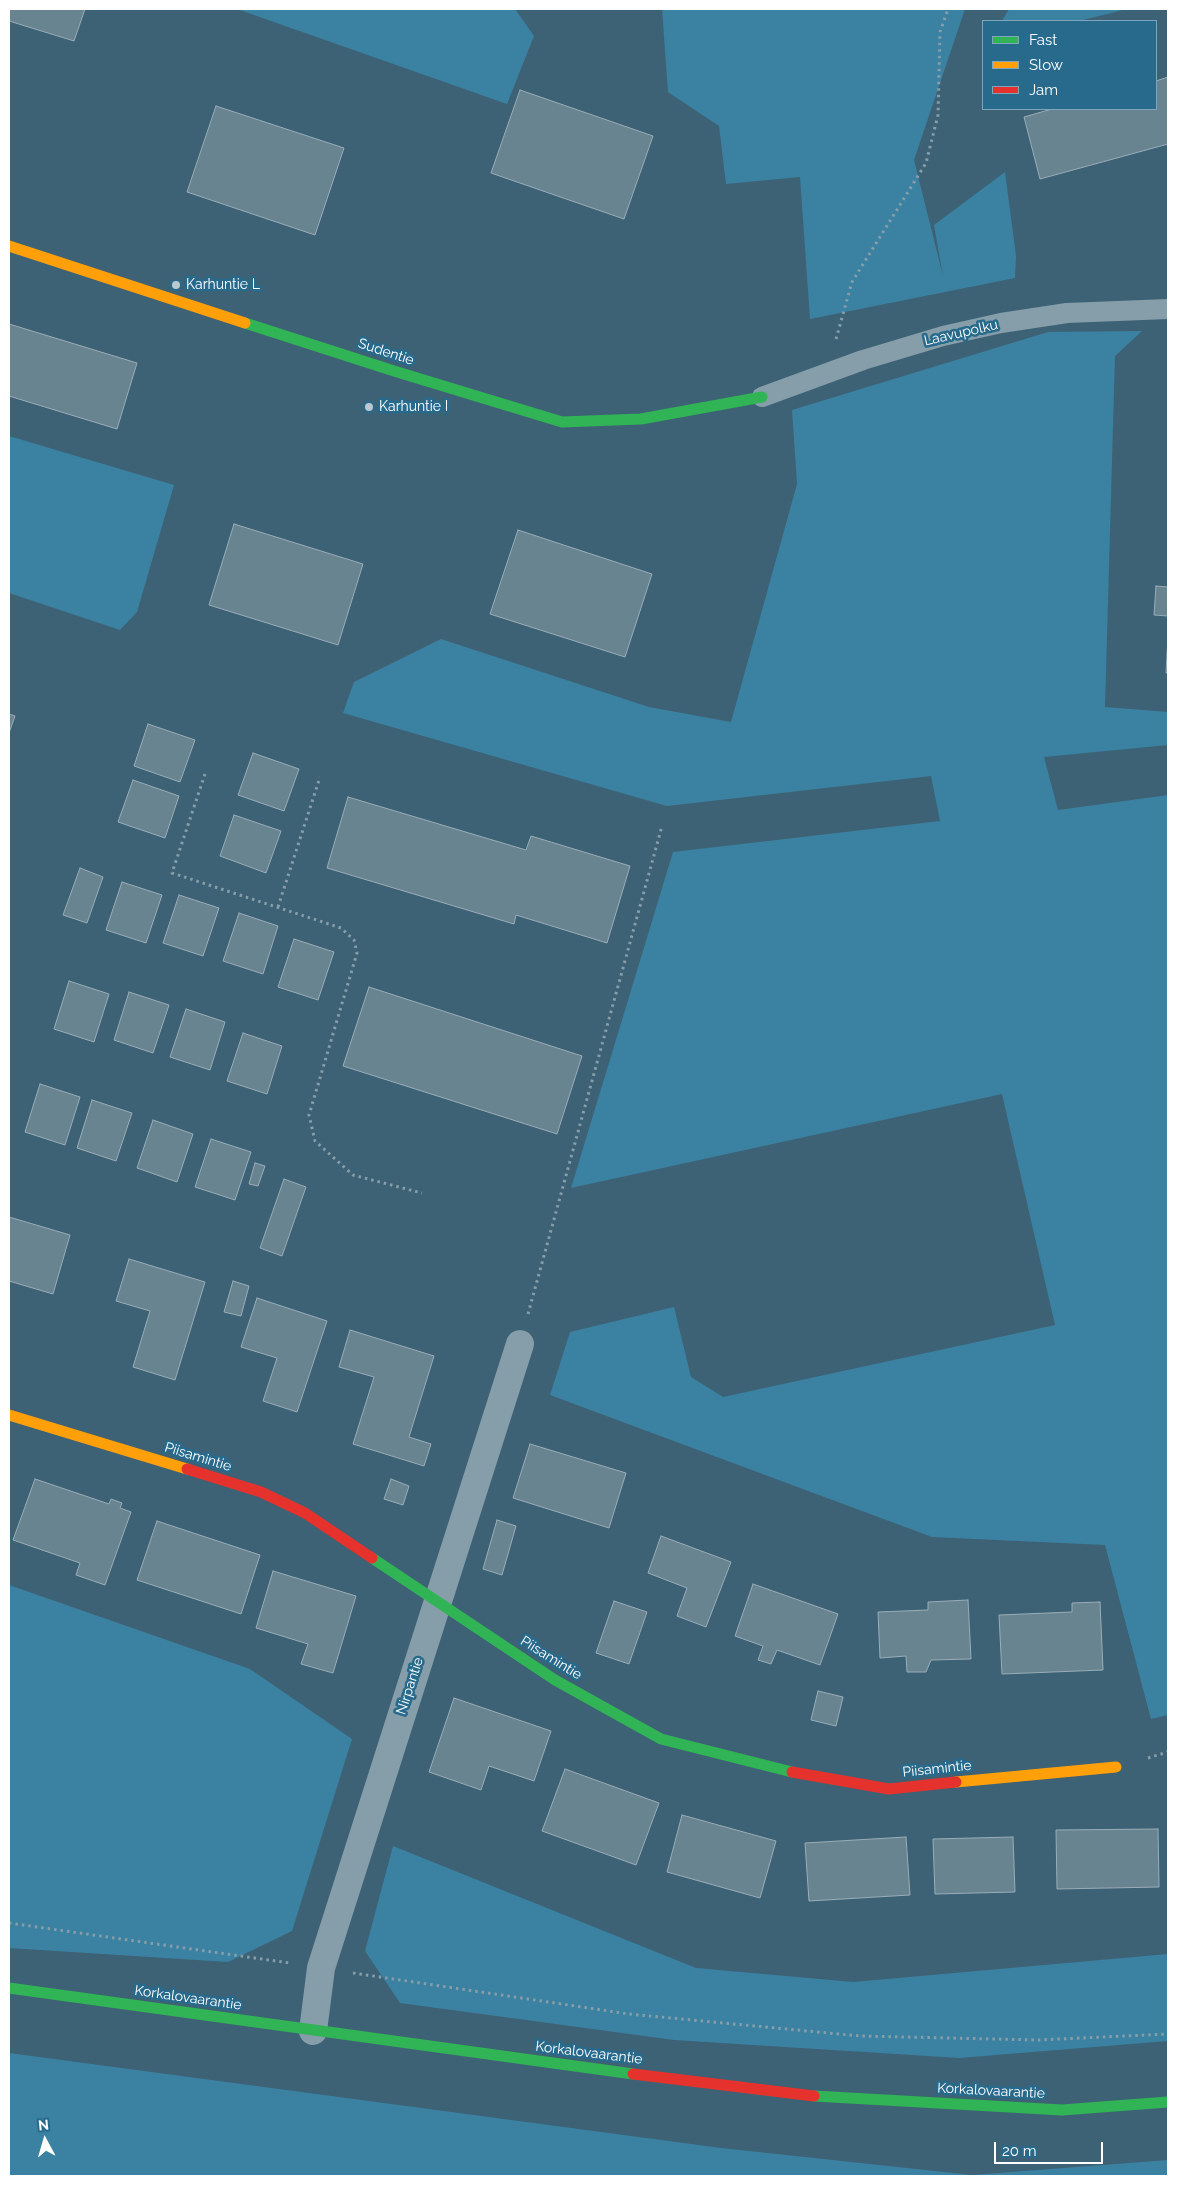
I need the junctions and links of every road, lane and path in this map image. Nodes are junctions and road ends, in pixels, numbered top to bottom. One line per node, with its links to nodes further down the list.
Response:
1 (948, 9): 4 (path)
2 (9, 246): 5 (street, Sudentie)
3 (1168, 309): 5 (lane, Laavupolku)
4 (835, 344)
5 (762, 397)
6 (206, 774): 9 (path)
7 (320, 776): 9 (path)
8 (662, 826): 11 (path)
9 (278, 908): 10 (path)
10 (422, 1193)
11 (520, 1344): 13 (street, Nirpantie)
12 (9, 1415): 13 (street, Piisamintie)
13 (437, 1602): 14 (street, Piisamintie); 16 (street, Nirpantie)
14 (1116, 1767)
15 (9, 1923): 16 (path)
16 (320, 1968): 18 (street, Nirpantie); 19 (path)
17 (9, 1988): 18 (street, Korkalovaarantie)
18 (313, 2031): 20 (street, Korkalovaarantie)
19 (1168, 2034)
20 (1168, 2102)

